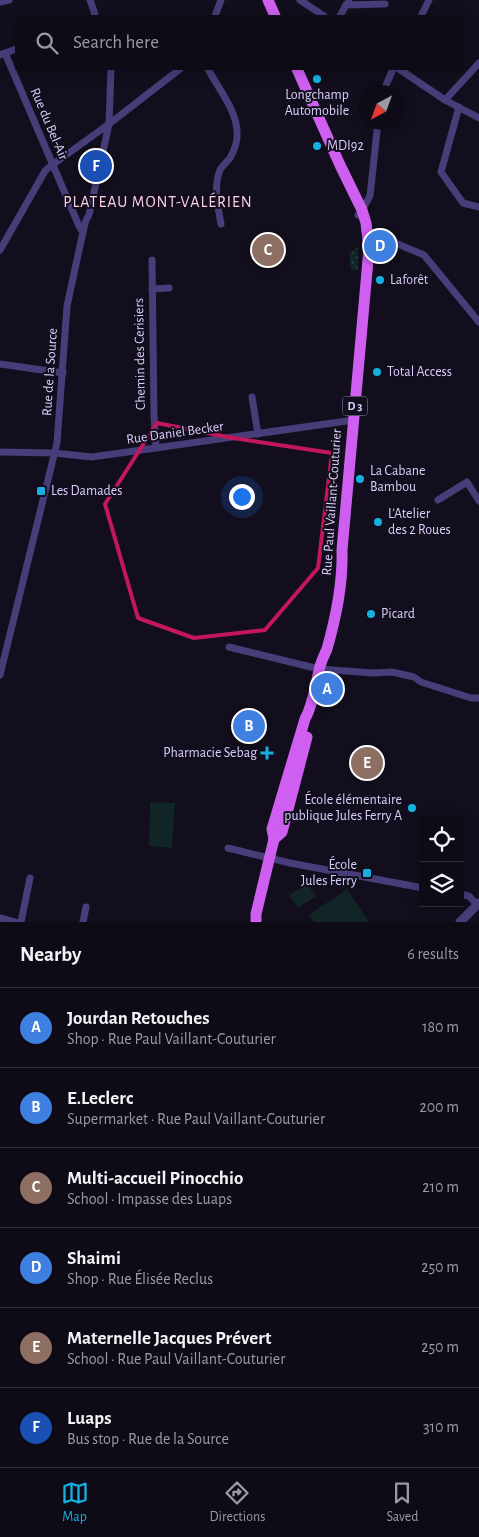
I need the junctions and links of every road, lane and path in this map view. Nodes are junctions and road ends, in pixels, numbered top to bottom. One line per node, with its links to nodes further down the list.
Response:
1 (9, 0): 7 (street)
2 (90, 0): 10 (street)
3 (221, 0): 11 (street)
4 (268, 0): 12 (main road)
5 (300, 0): 13 (street)
6 (429, 0): 15 (street)
7 (0, 2)
8 (348, 2): 9 (street); 14 (street)
9 (385, 4)
10 (95, 15)
11 (216, 15)
12 (275, 15)
13 (322, 15)
14 (341, 15)
15 (422, 15)
16 (15, 49): 17 (street)
17 (3, 54): 31 (street, Rue du Bel-Air)
18 (479, 63): 26 (street)
19 (111, 70): 29 (street, Rue de la Source)
20 (179, 70): 29 (street)
21 (209, 70): 34 (street)
22 (297, 70): 33 (main road, Rue Paul Vaillant-Couturier / D 3)
23 (393, 70): 25 (street)
24 (400, 70): 26 (street)
25 (386, 85)
26 (445, 100): 27 (street)
27 (459, 107): 28 (street); 32 (street)
28 (479, 118)
29 (109, 124): 31 (street); 35 (street, Rue de la Source)
30 (377, 130): 33 (street)
31 (53, 164): 35 (street, Rue du Bel-Air); 37 (street)
32 (479, 207)
33 (360, 212): 36 (main road, Rue Paul Vaillant-Couturier / D 3)
34 (221, 224)
35 (83, 232): 43 (street, Rue de la Source)
36 (366, 238): 41 (street); 45 (main road, Rue Paul Vaillant-Couturier / D 3)
37 (0, 250)
38 (152, 260): 40 (street, Chemin des Cerisiers)
39 (169, 288): 40 (street)
40 (152, 289): 47 (street, Chemin des Cerisiers)
41 (479, 322)
42 (0, 364): 43 (street)
43 (63, 373): 49 (street, Rue de la Source)
44 (252, 397): 46 (street)
45 (354, 420): 46 (street, Rue Daniel Becker); 53 (main road, Rue Paul Vaillant-Couturier / D 3)
46 (258, 434): 47 (street, Rue Daniel Becker)
47 (156, 448): 49 (street, Rue Daniel Becker)
48 (0, 452): 49 (street, Rue Daniel Becker)
49 (54, 453): 54 (street, Rue de la Source)
50 (438, 500): 51 (street)
51 (479, 501)
52 (229, 647): 53 (street)
53 (319, 669): 55 (street); 57 (main road, Rue Paul Vaillant-Couturier / D 3)
54 (0, 675)
55 (479, 698)
56 (228, 848): 57 (street)
57 (269, 858): 59 (street); 64 (main road, Rue Paul Vaillant-Couturier / D 3)
58 (30, 878): 66 (street)
59 (419, 887)
60 (464, 895): 61 (street)
61 (478, 904): 68 (street)
62 (86, 907): 67 (street)
63 (0, 918): 65 (street)
64 (254, 919)
65 (14, 922)
66 (21, 922)
67 (83, 922)
68 (460, 922)

